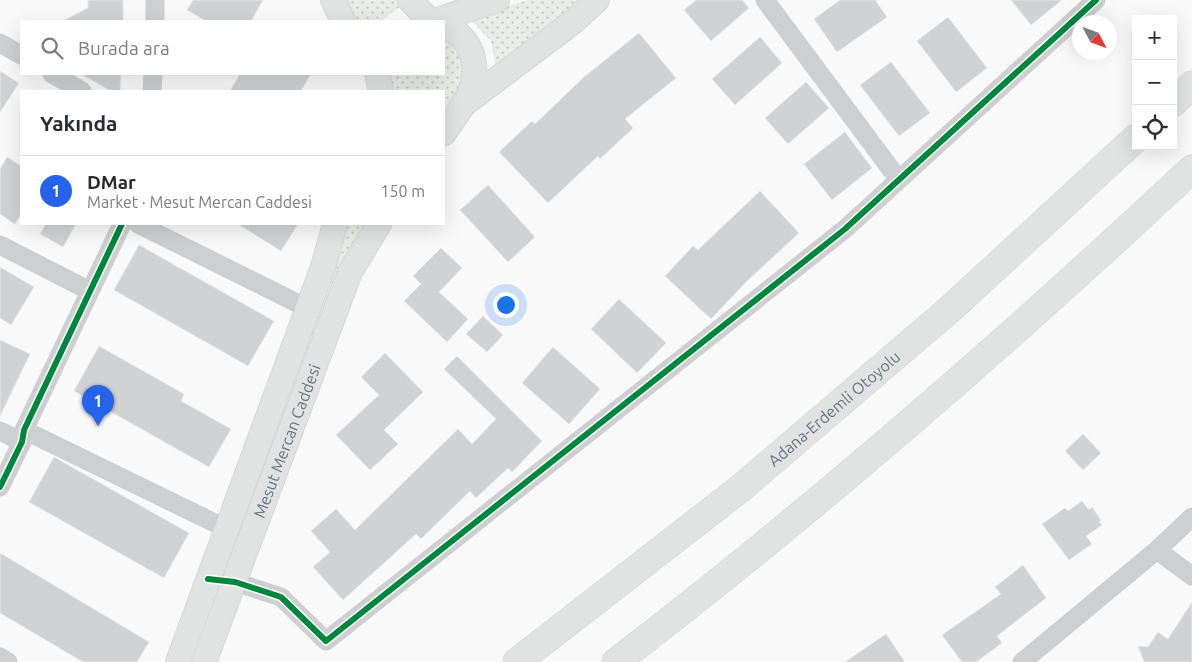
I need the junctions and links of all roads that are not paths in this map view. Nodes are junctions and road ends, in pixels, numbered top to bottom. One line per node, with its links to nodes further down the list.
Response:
1 (155, 0): 8 (street)
2 (333, 0): 9 (main road)
3 (410, 0): 10 (main road)
4 (497, 0): 11 (main road)
5 (597, 0): 21 (main road)
6 (766, 0): 26 (street)
7 (1096, 0): 26 (street)
8 (155, 20)
9 (342, 20)
10 (429, 20)
11 (437, 20)
12 (445, 27): 21 (main road)
13 (0, 43): 14 (street)
14 (20, 55)
15 (54, 75): 18 (street)
16 (153, 75): 19 (street)
17 (1192, 85): 20 (highway)
18 (80, 90)
19 (152, 90)
20 (1177, 99)
21 (464, 104): 22 (main road); 23 (main road)
22 (445, 117)
23 (445, 132)
24 (1132, 142): 47 (highway, Adana-Erdemli Otoyolu)
25 (1192, 169): 48 (highway)
26 (899, 180): 42 (street)
27 (122, 225): 32 (street)
28 (140, 225): 33 (street)
29 (335, 225): 33 (main road, Mesut Mercan Caddesi)
30 (379, 225): 42 (main road, Mesut Mercan Caddesi)
31 (0, 245): 32 (street)
32 (90, 291): 35 (street)
33 (307, 308): 38 (main road, Mesut Mercan Caddesi)
34 (0, 431): 35 (street)
35 (23, 436): 36 (street); 38 (street)
36 (0, 487)
37 (1192, 517): 39 (street)
38 (227, 528): 41 (main road, Mesut Mercan Caddesi)
39 (1158, 550): 40 (street); 49 (street)
40 (1192, 576)
41 (208, 579): 42 (street); 45 (main road, Mesut Mercan Caddesi)
42 (234, 582): 46 (main road, Mesut Mercan Caddesi)
43 (0, 657): 44 (street)
44 (8, 662)
45 (178, 662)
46 (204, 662)
47 (517, 662)
48 (616, 662)
49 (1022, 662)

